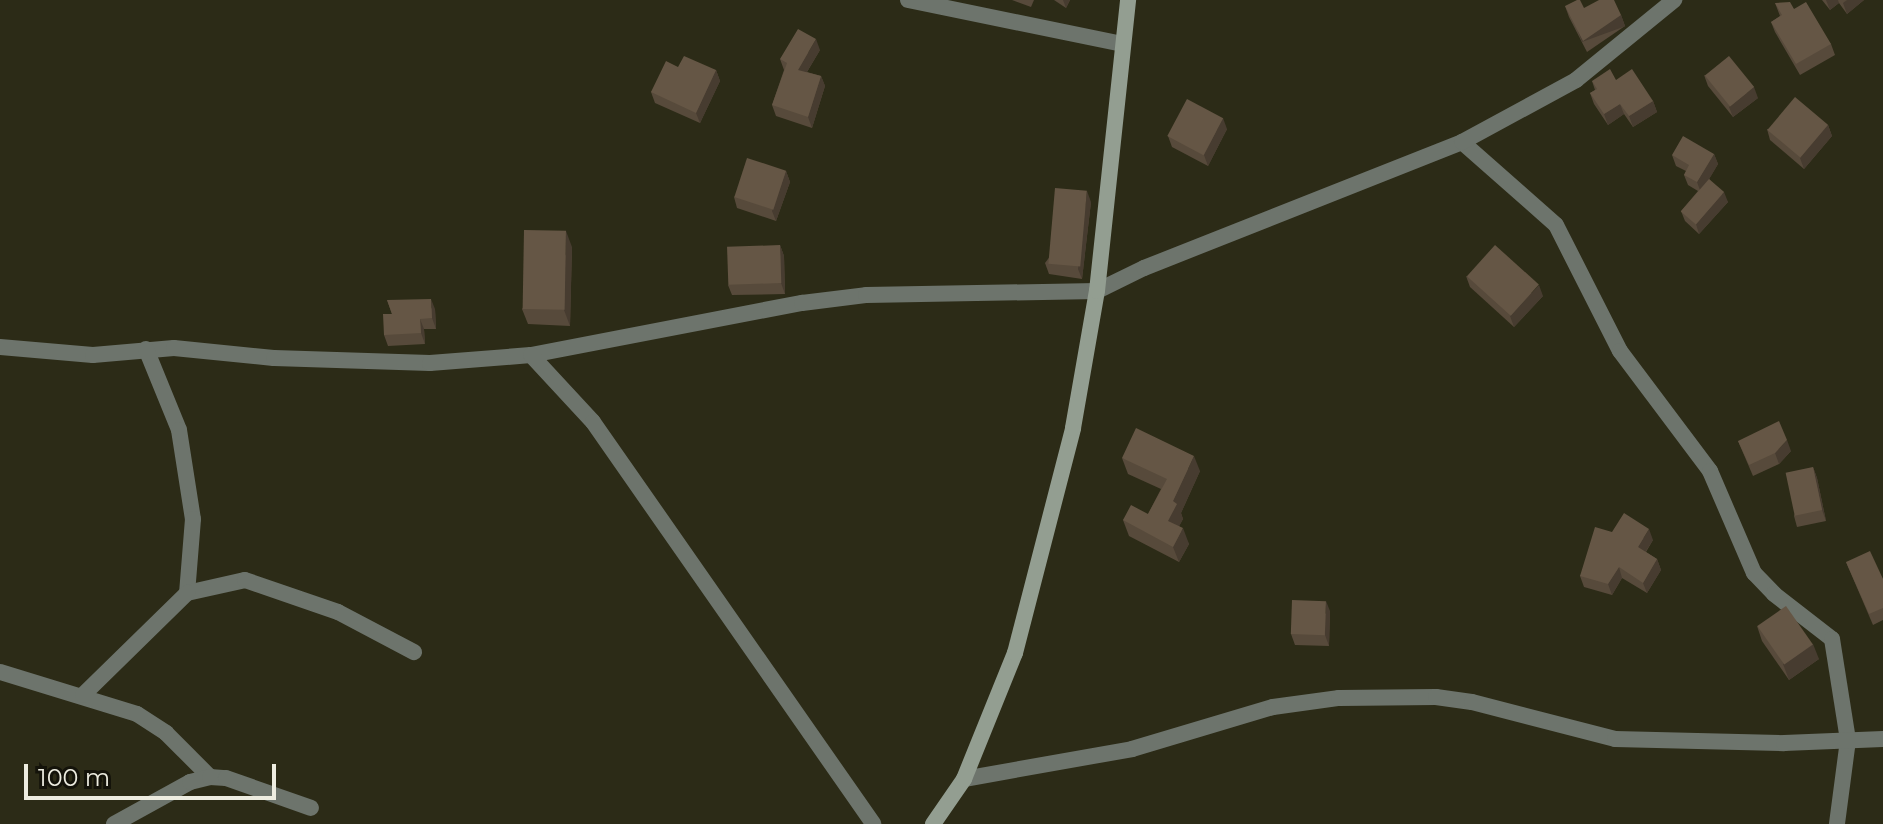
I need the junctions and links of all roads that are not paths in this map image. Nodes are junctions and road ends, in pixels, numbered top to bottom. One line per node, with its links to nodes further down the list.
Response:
1 (908, 0): 4 (street)
2 (1128, 0): 4 (main road)
3 (1674, 0): 5 (street)
4 (1123, 44): 6 (main road)
5 (1462, 142): 6 (street); 15 (street)
6 (1097, 291): 9 (street); 17 (main road)
7 (0, 347): 8 (street)
8 (146, 349): 9 (street); 10 (street)
9 (531, 355): 21 (street)
10 (187, 593): 11 (street); 13 (street)
11 (414, 652)
12 (0, 672): 13 (street)
13 (83, 695): 16 (street)
14 (1883, 739): 15 (street)
15 (1848, 740): 17 (street); 22 (street)
16 (210, 777): 18 (street); 20 (street)
17 (964, 779): 19 (main road)
18 (311, 808)
19 (938, 823)
20 (114, 824)
21 (873, 824)
22 (1837, 824)

